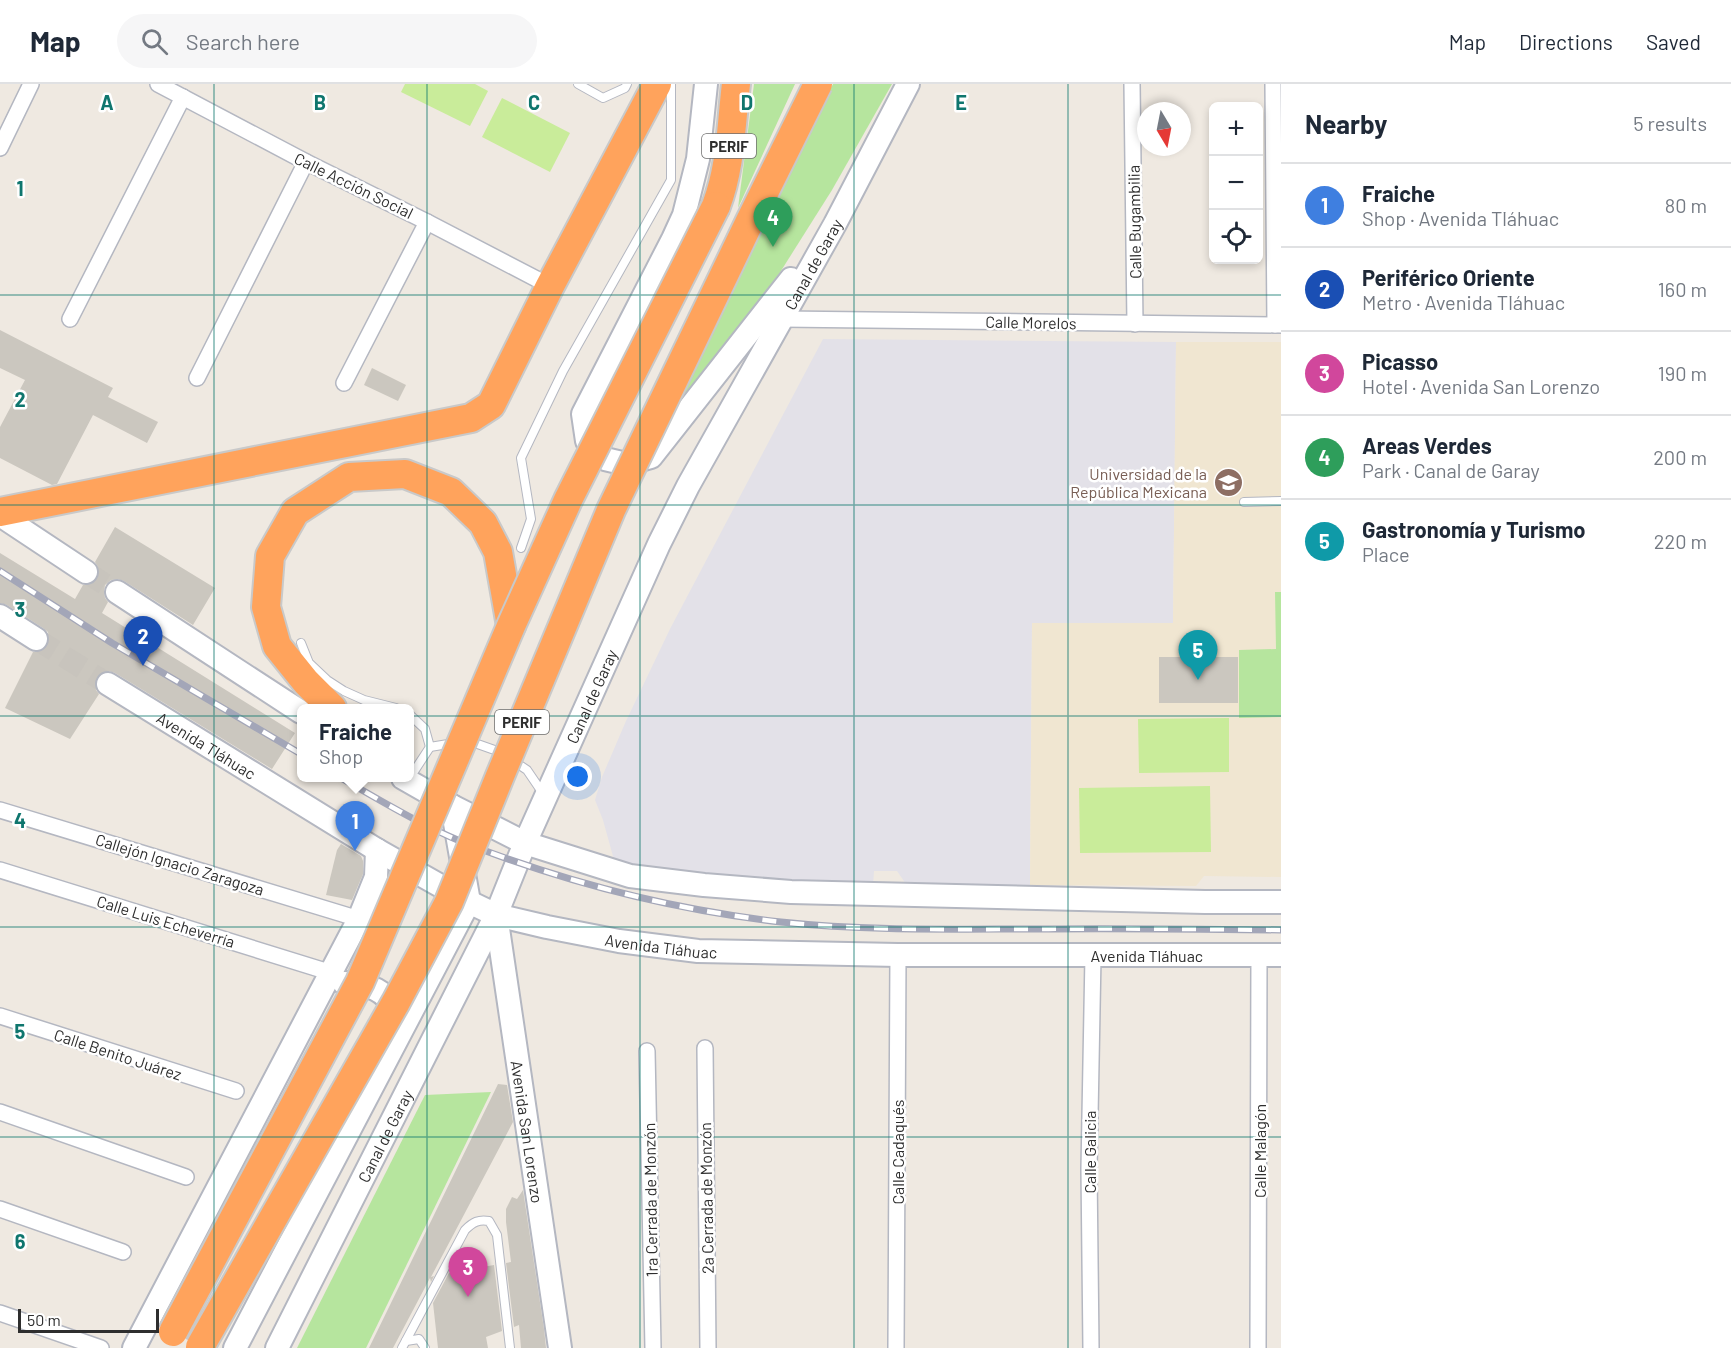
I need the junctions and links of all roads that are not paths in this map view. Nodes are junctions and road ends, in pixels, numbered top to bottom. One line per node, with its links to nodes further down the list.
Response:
1 (31, 84): 14 (street)
2 (158, 84): 13 (street, Calle Acción Social)
3 (579, 84): 4 (lane)
4 (627, 84)
5 (657, 84): 18 (highway)
6 (671, 84): 28 (lane)
7 (706, 84): 17 (main road)
8 (736, 84): 32 (highway, PERIF, bridge)
9 (818, 84): 69 (highway, PERIF, bridge)
10 (908, 84): 17 (main road, Canal de Garay)
11 (1132, 84): 21 (street, Calle Bugambilia)
12 (1273, 84): 22 (street)
13 (183, 97): 15 (street, Calle Acción Social); 19 (street)
14 (0, 148)
15 (306, 162): 16 (street, Calle Acción Social); 23 (street)
16 (427, 222): 18 (street, Calle Acción Social); 24 (street)
17 (835, 224): 20 (main road, Canal de Garay)
18 (550, 286): 27 (highway)
19 (70, 319)
20 (782, 319): 21 (street, Calle Morelos); 43 (main road, Canal de Garay)
21 (1135, 324): 22 (street, Calle Morelos)
22 (1278, 325)
23 (197, 378)
24 (344, 383)
25 (1281, 501): 26 (lane)
26 (1244, 502)
27 (0, 514): 29 (main road)
28 (521, 548)
29 (86, 572)
30 (117, 592): 38 (main road)
31 (0, 616): 33 (main road)
32 (511, 626): 36 (highway); 67 (highway, PERIF, bridge)
33 (36, 639)
34 (301, 643): 37 (lane)
35 (108, 684): 47 (main road, Avenida Tláhuac)
36 (328, 704)
37 (380, 704)
38 (297, 709)
39 (414, 719): 40 (lane)
40 (430, 747): 41 (lane); 43 (lane)
41 (414, 767)
42 (410, 782): 44 (main road)
43 (545, 798): 46 (main road, Canal de Garay)
44 (452, 806): 46 (main road); 49 (main road)
45 (0, 810): 52 (street, Callejón Ignacio Zaragoza)
46 (525, 843): 50 (main road); 51 (main road, Canal de Garay)
47 (377, 850): 49 (main road, Avenida Tláhuac); 52 (main road)
48 (0, 870): 56 (street, Calle Luis Echeverría)
49 (469, 902): 51 (main road, Avenida Tláhuac); 58 (main road)
50 (1281, 902)
51 (496, 915): 54 (main road, Avenida Tláhuac); 73 (main road, Canal de Garay); 76 (main road, Avenida San Lorenzo)
52 (359, 919): 56 (main road)
53 (1270, 955): 55 (main road, Avenida Tláhuac); 81 (street, Calle Malagón)
54 (897, 956): 55 (main road, Avenida Tláhuac); 79 (street, Calle Cadaqués)
55 (1093, 956): 80 (street, Calle Galicia)
56 (327, 982): 58 (main road); 71 (main road)
57 (0, 1016): 61 (street, Calle Benito Juárez)
58 (398, 1037): 72 (main road)
59 (705, 1048): 78 (street, 2a Cerrada de Monzón)
60 (647, 1051): 77 (street, 1ra Cerrada de Monzón)
61 (236, 1091)
62 (0, 1112): 63 (street)
63 (186, 1178)
64 (0, 1209): 65 (street)
65 (123, 1252)
66 (0, 1313): 70 (street)
67 (169, 1340)
68 (404, 1345): 74 (lane); 75 (lane)
69 (200, 1347)
70 (101, 1348)
71 (134, 1348)
72 (236, 1348)
73 (277, 1348)
74 (425, 1348)
75 (510, 1348)
76 (560, 1348)
77 (653, 1348)
78 (708, 1348)
79 (896, 1348)
80 (1091, 1348)
81 (1258, 1348)

